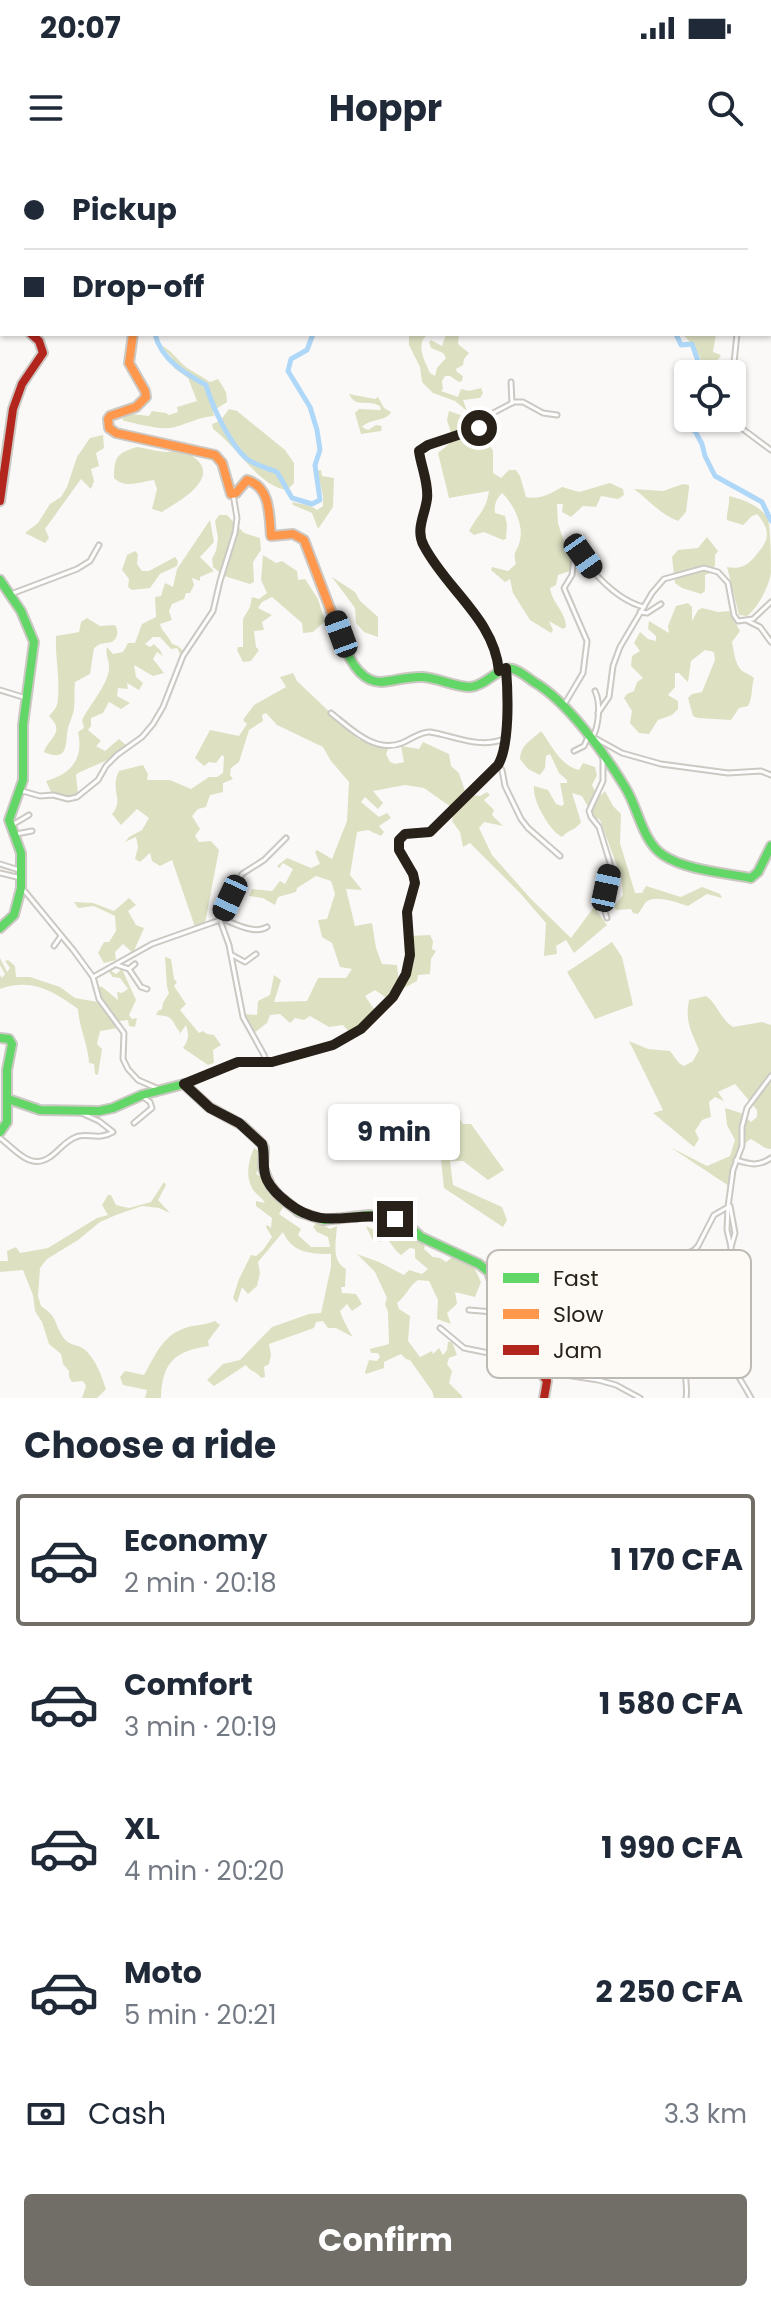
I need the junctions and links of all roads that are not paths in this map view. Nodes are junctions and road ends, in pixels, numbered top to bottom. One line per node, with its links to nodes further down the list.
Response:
1 (33, 336): 10 (street)
2 (133, 336): 11 (street)
3 (737, 336): 4 (street)
4 (734, 360)
5 (511, 382): 6 (street)
6 (512, 403): 7 (street); 22 (street)
7 (557, 415)
8 (746, 431): 9 (street)
9 (771, 450)
10 (2, 482): 12 (street)
11 (233, 494): 22 (street); 35 (street)
12 (0, 501)
13 (99, 545): 15 (street)
14 (0, 580): 15 (street)
15 (11, 594): 25 (street)
16 (771, 602): 20 (street)
17 (661, 604): 19 (street)
18 (644, 607): 19 (street); 20 (street); 26 (street)
19 (640, 612): 28 (street)
20 (748, 621): 21 (street)
21 (771, 642)
22 (503, 670): 26 (street); 30 (street)
23 (0, 690): 25 (street)
24 (595, 691): 28 (street)
25 (26, 698): 35 (street)
26 (564, 705): 29 (street)
27 (331, 713): 30 (street)
28 (598, 713): 29 (street)
29 (591, 737): 31 (street); 32 (street); 34 (street)
30 (504, 739): 33 (street)
31 (574, 751)
32 (603, 757): 40 (street); 48 (street)
33 (498, 765): 41 (street); 62 (street)
34 (771, 775)
35 (19, 790): 37 (street)
36 (29, 815): 37 (street)
37 (13, 830): 38 (street); 44 (street)
38 (32, 831)
39 (286, 838): 49 (street)
40 (771, 846)
41 (560, 856)
42 (0, 864): 44 (street)
43 (0, 873): 44 (street)
44 (21, 875): 45 (street)
45 (21, 888): 47 (street); 52 (street)
46 (0, 918): 47 (street)
47 (11, 918): 51 (street)
48 (607, 918)
49 (220, 919): 50 (street); 54 (street); 57 (street)
50 (267, 927)
51 (0, 928)
52 (61, 936): 53 (street); 59 (street)
53 (54, 946)
54 (231, 954): 55 (street); 62 (street)
55 (256, 954)
56 (135, 964): 58 (street)
57 (117, 965): 58 (street); 59 (street)
58 (129, 969): 60 (street)
59 (93, 977): 65 (street)
60 (147, 989)
61 (0, 1038): 67 (street)
62 (267, 1063): 64 (street)
63 (771, 1076): 72 (street)
64 (184, 1084): 65 (street); 77 (street)
65 (161, 1090): 66 (street)
66 (142, 1095): 68 (street); 69 (street)
67 (8, 1099): 68 (street); 70 (street)
68 (76, 1111): 70 (street)
69 (134, 1123)
70 (0, 1135)
71 (771, 1158): 72 (street)
72 (736, 1160): 73 (street)
73 (729, 1200): 74 (street); 75 (street)
74 (728, 1207): 75 (street); 76 (street)
75 (731, 1247)
76 (696, 1249)
77 (487, 1270)
78 (469, 1310): 79 (street)
79 (487, 1312)
80 (440, 1328): 81 (street)
81 (487, 1353)
82 (545, 1378): 86 (street)
83 (585, 1378): 87 (street)
84 (686, 1378): 88 (street)
85 (740, 1378): 89 (street)
86 (544, 1398)
87 (640, 1398)
88 (686, 1398)
89 (751, 1398)

